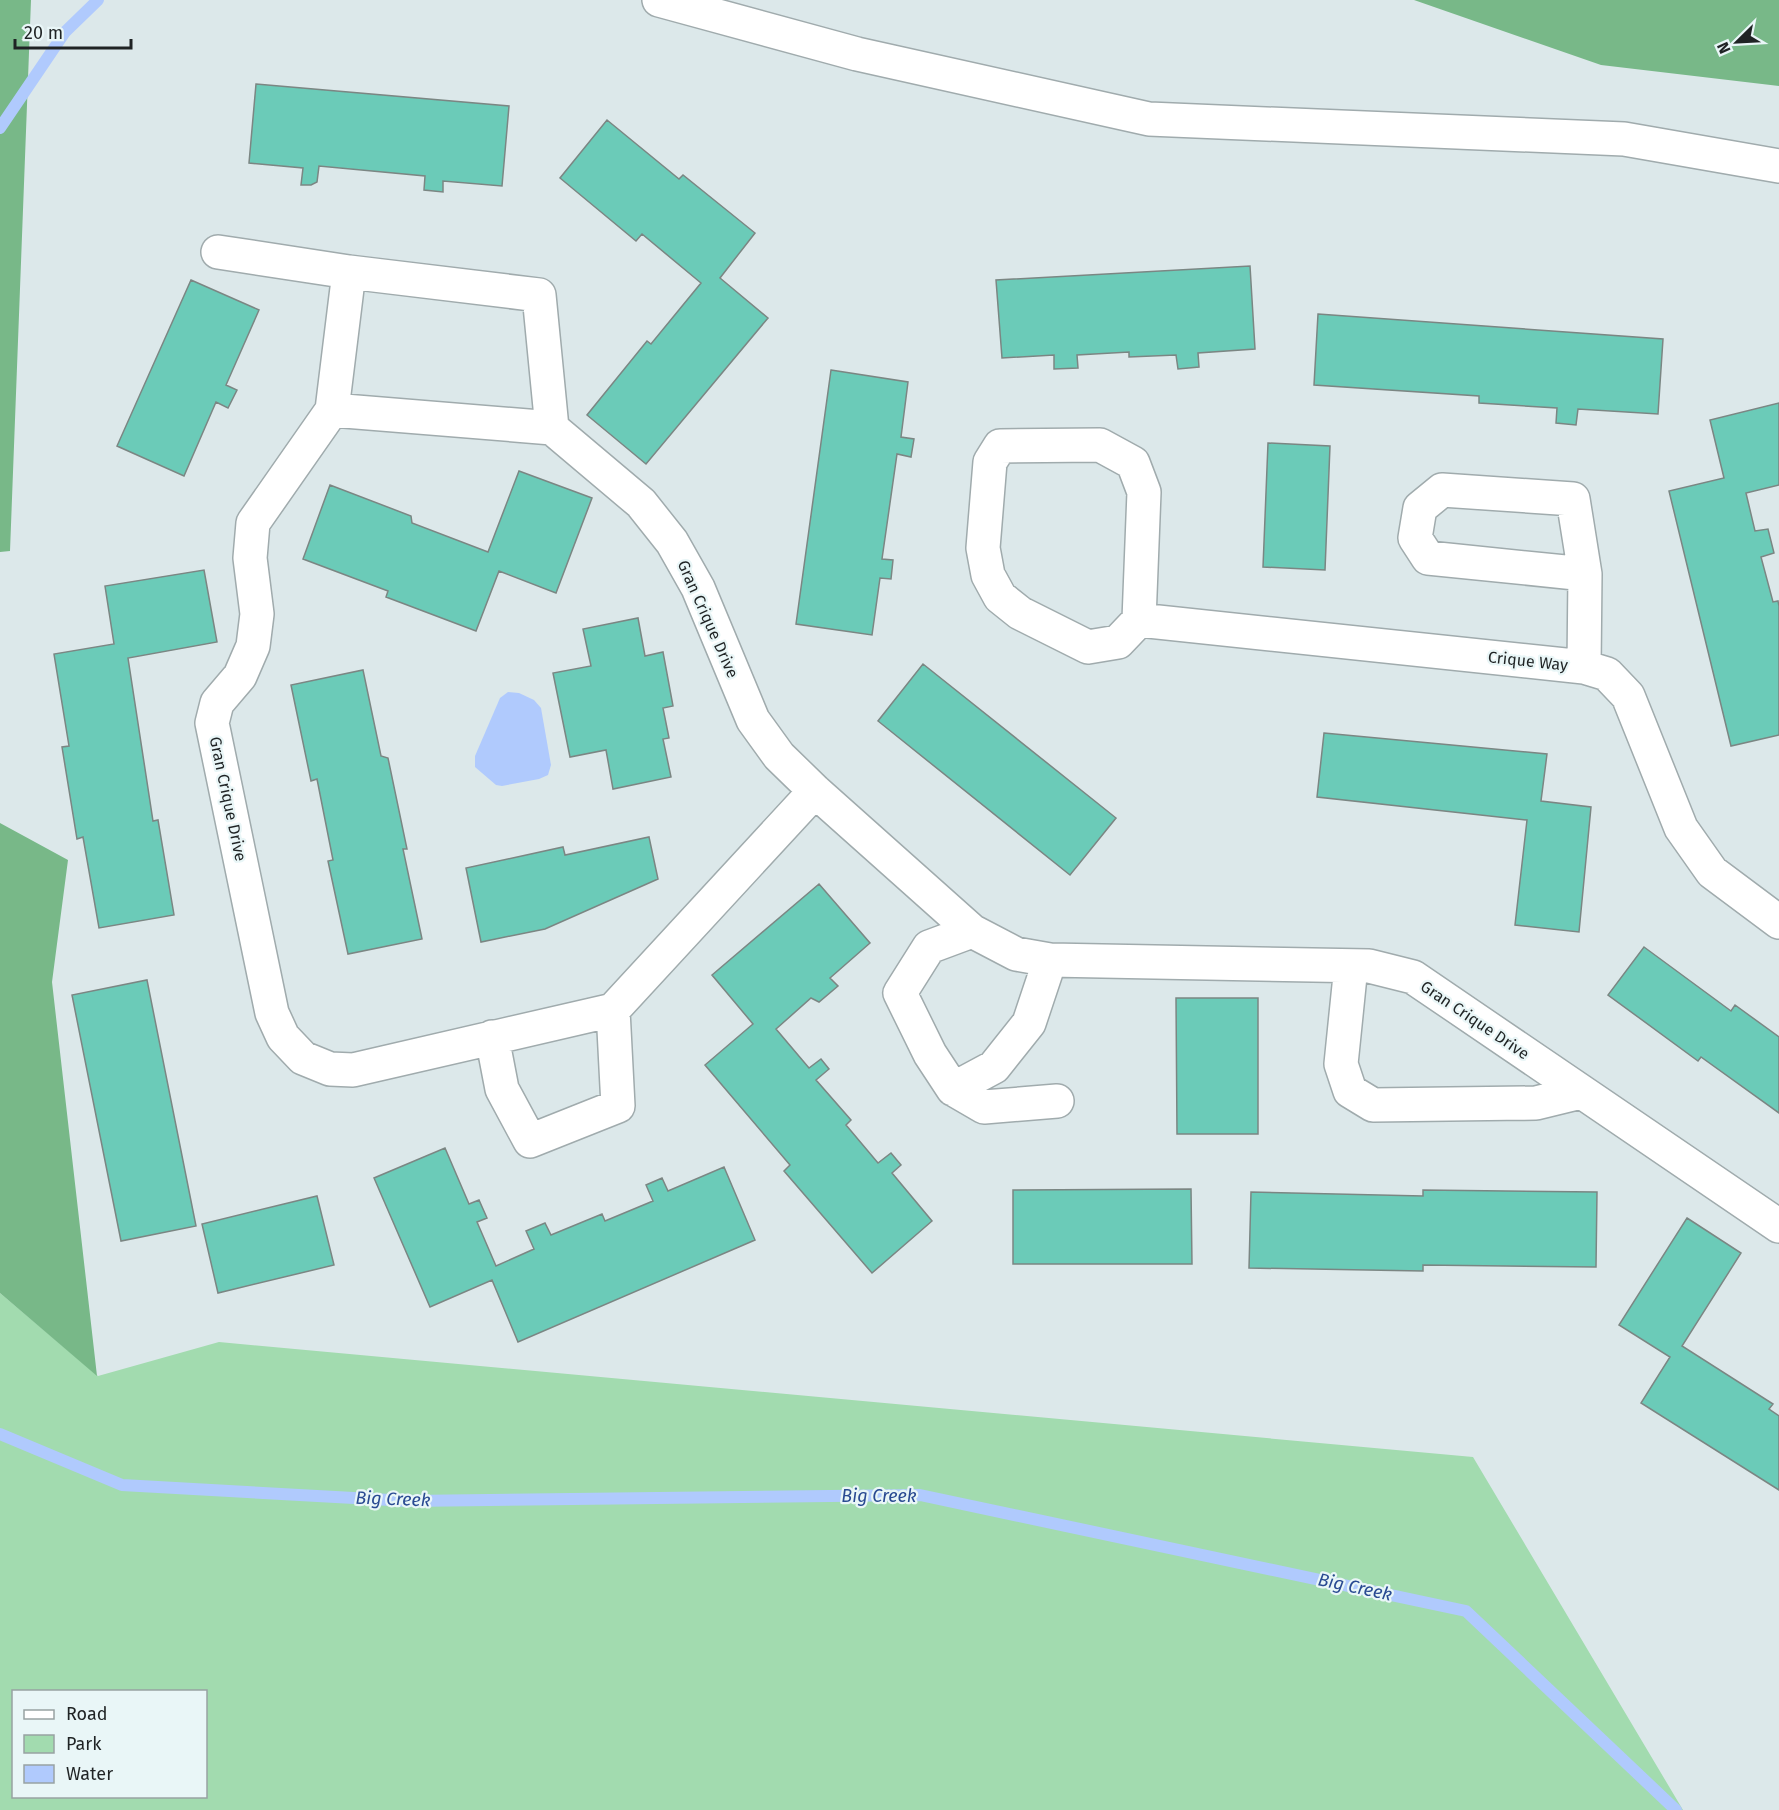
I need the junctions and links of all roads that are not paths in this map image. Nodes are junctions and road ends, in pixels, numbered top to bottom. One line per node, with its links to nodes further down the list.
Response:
1 (659, 0): 2 (street)
2 (1779, 166)
3 (218, 252): 4 (street)
4 (350, 272): 5 (street); 6 (street)
5 (332, 410): 6 (street); 16 (street, Gran Crique Drive)
6 (552, 428): 10 (street, Gran Crique Drive)
7 (1585, 574): 7 (street); 9 (street)
8 (1139, 620): 8 (street); 9 (street, Crique Way)
9 (1584, 667): 11 (street, Crique Way)
10 (815, 791): 12 (street, Gran Crique Drive); 15 (street)
11 (1779, 922)
12 (972, 931): 13 (street, Gran Crique Drive); 17 (street)
13 (1050, 960): 14 (street, Gran Crique Drive); 17 (street)
14 (1351, 966): 18 (street, Gran Crique Drive); 18 (street)
15 (613, 1010): 16 (street, Gran Crique Drive); 16 (street)
16 (492, 1038)
17 (953, 1089): 19 (street)
18 (1581, 1092): 20 (street, Gran Crique Drive)
19 (1057, 1101)
20 (1779, 1226)

